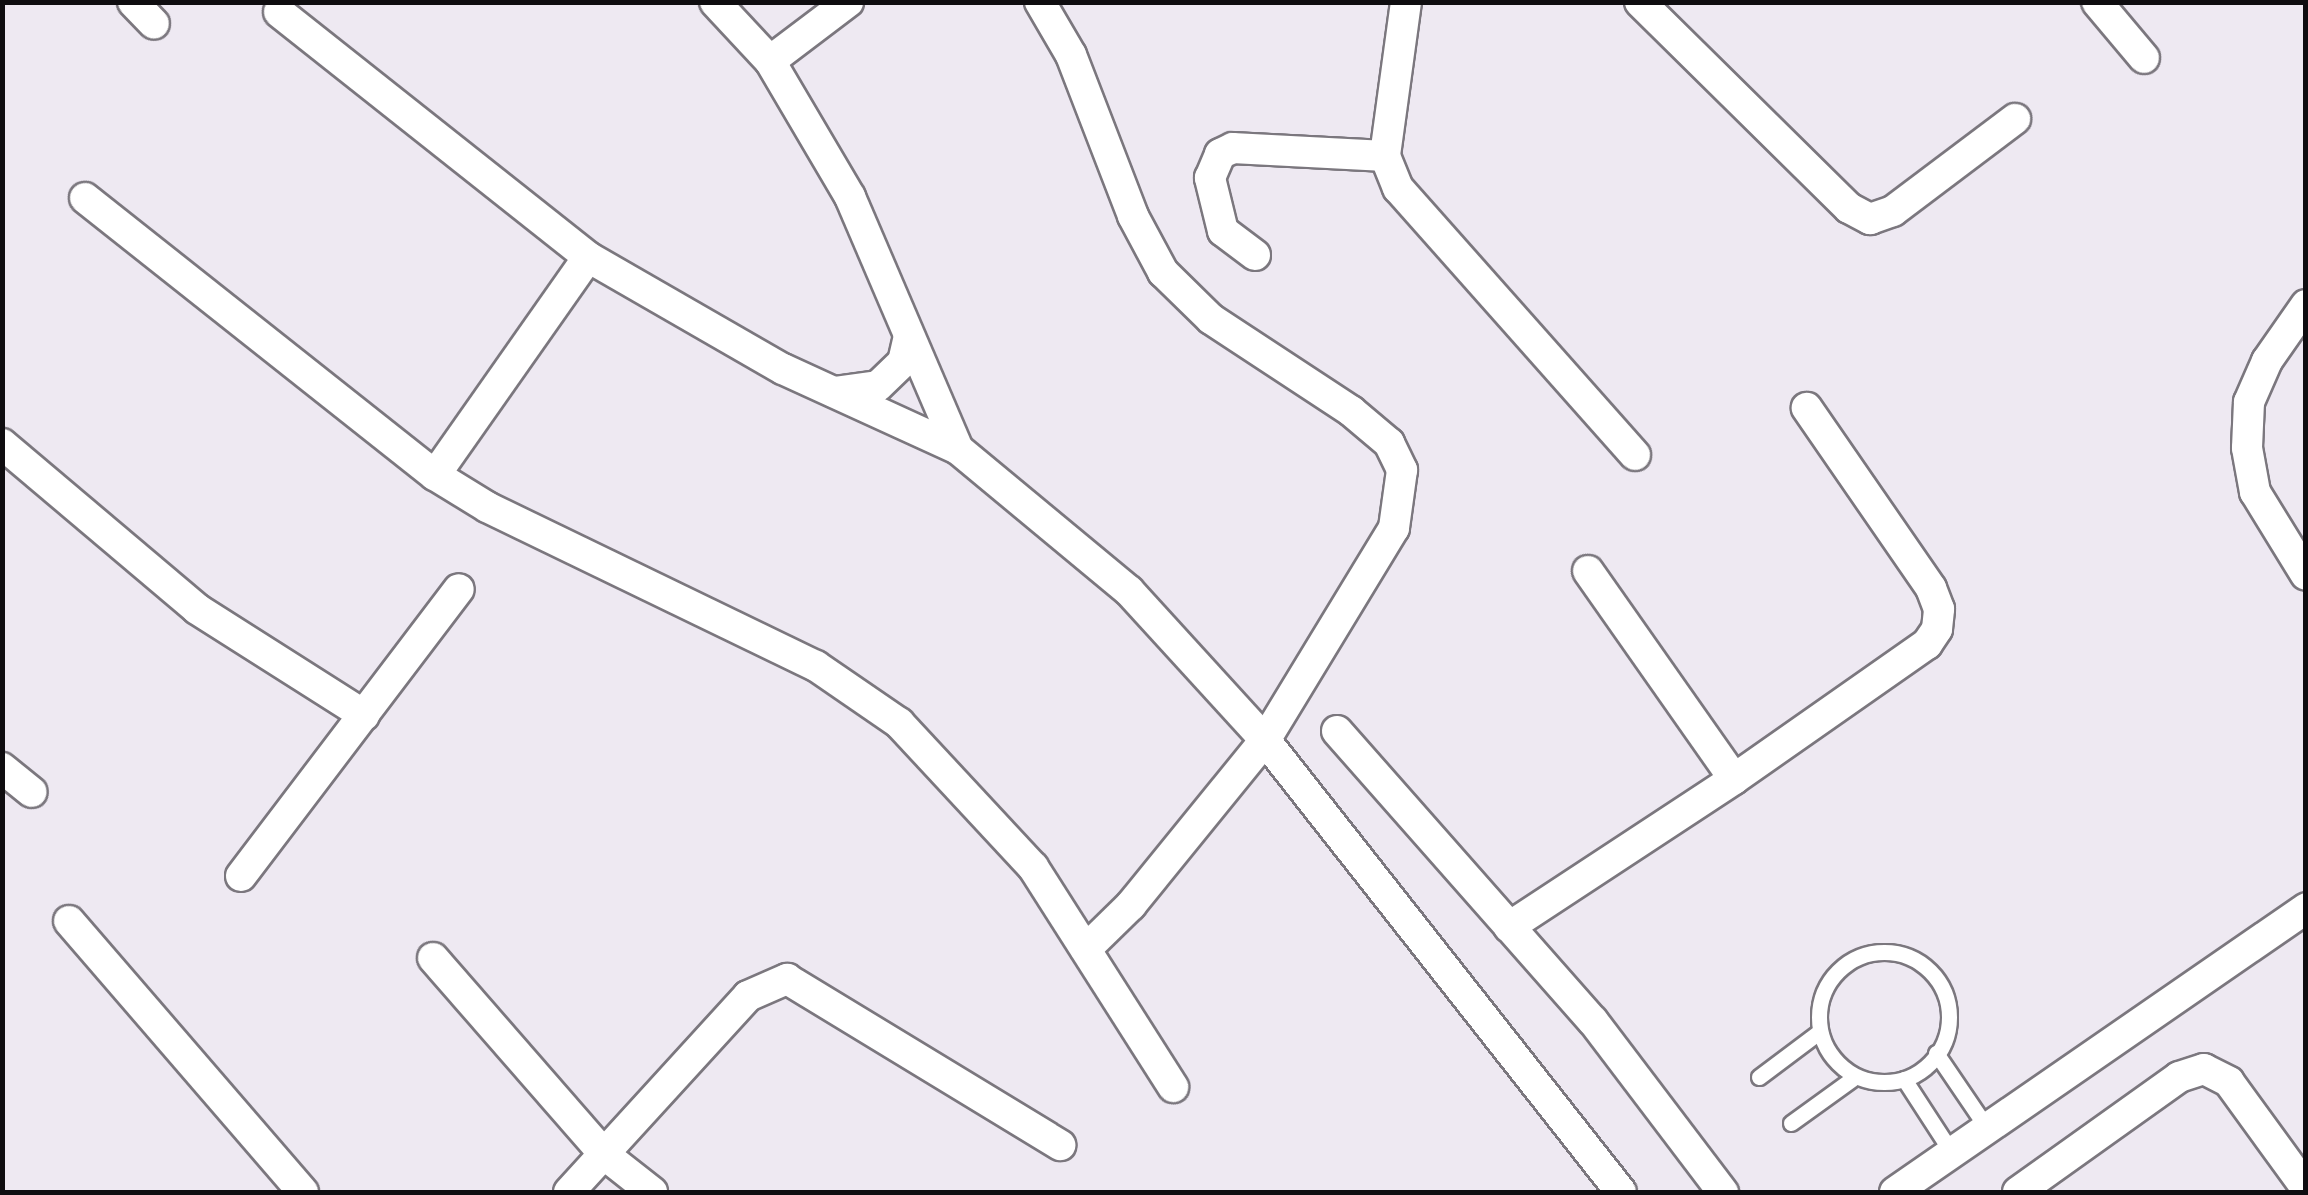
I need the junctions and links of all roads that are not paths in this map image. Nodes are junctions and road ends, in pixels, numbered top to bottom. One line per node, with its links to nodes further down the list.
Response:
1 (715, 2): 9 (street)
2 (848, 2): 9 (street)
3 (1040, 2): 28 (street)
4 (1406, 2): 11 (street)
5 (1640, 2): 10 (street)
6 (2097, 2): 8 (street)
7 (279, 12): 14 (street)
8 (2144, 58)
9 (770, 61): 16 (street)
10 (2015, 119)
11 (1385, 156): 13 (street); 21 (street)
12 (85, 198): 22 (street)
13 (1255, 255)
14 (588, 257): 17 (street); 22 (street)
15 (2306, 305): 24 (street)
16 (909, 338): 17 (street); 20 (street)
17 (834, 392): 20 (street)
18 (1807, 408): 30 (street)
19 (2, 444): 26 (street)
20 (958, 448): 28 (street)
21 (1635, 455)
22 (436, 475): 36 (street)
23 (1588, 571): 30 (street)
24 (2306, 576)
25 (460, 589): 26 (street)
26 (364, 715): 32 (street)
27 (1337, 731): 35 (street)
28 (1265, 740): 36 (street); 53 (street)
29 (2, 768): 31 (street)
30 (1734, 779): 35 (street)
31 (32, 792)
32 (241, 876)
33 (2306, 908): 45 (street)
34 (69, 922): 50 (street)
35 (1509, 927): 54 (street)
36 (1086, 949): 43 (street)
37 (433, 958): 48 (street)
38 (1820, 1032): 39 (lane); 40 (lane); 41 (lane)
39 (1936, 1053): 42 (lane); 45 (lane)
40 (1759, 1077)
41 (1852, 1079): 42 (lane); 44 (lane)
42 (1904, 1079): 47 (lane)
43 (1173, 1087)
44 (1790, 1122)
45 (1987, 1128): 47 (street)
46 (1060, 1144): 48 (street)
47 (1952, 1153): 55 (street)
48 (605, 1155): 51 (street); 52 (street)
49 (2306, 1188): 56 (street)
50 (303, 1192)
51 (569, 1192)
52 (652, 1192)
53 (1621, 1192)
54 (1723, 1192)
55 (1895, 1192)
56 (2019, 1192)

